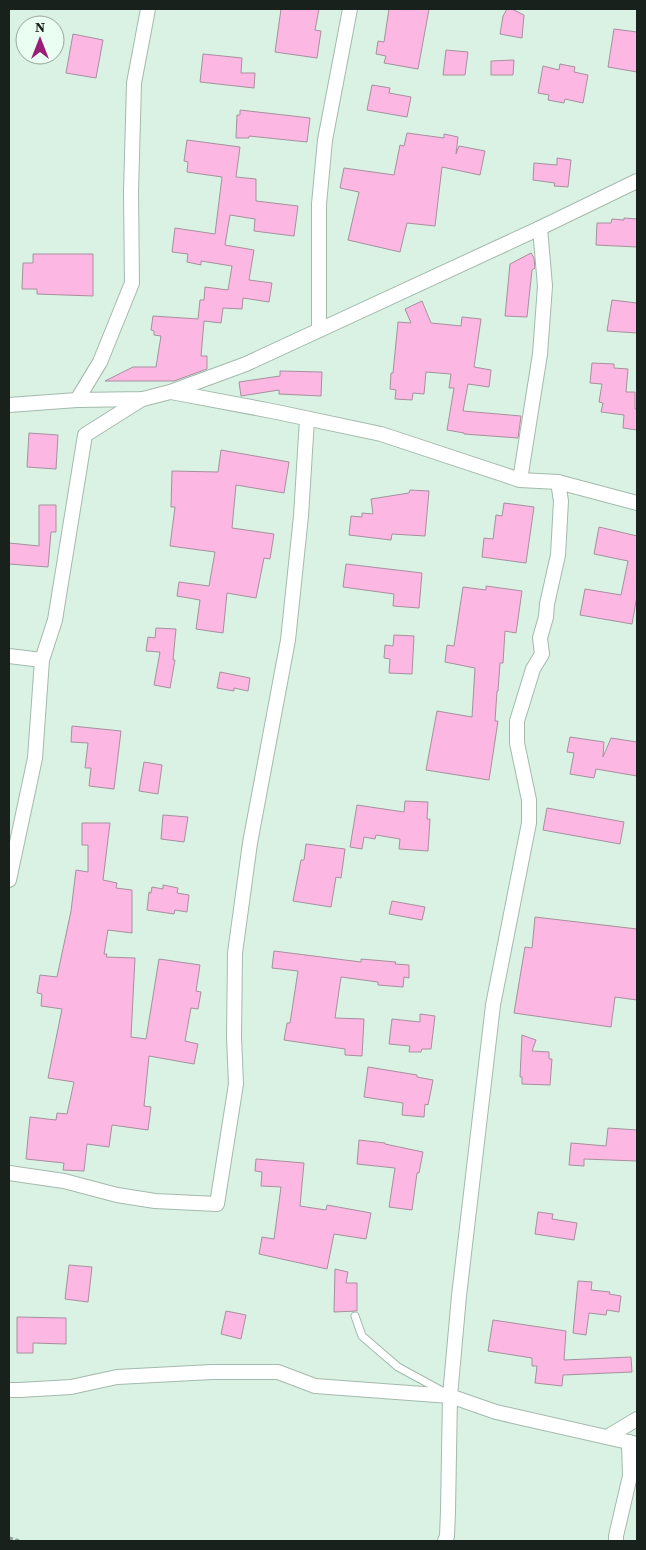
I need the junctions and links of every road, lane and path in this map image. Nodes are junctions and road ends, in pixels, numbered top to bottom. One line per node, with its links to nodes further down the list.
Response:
1 (148, 9): 8 (street)
2 (350, 9): 5 (street)
3 (637, 181): 4 (street)
4 (540, 228): 5 (street); 11 (street)
5 (318, 330): 6 (street)
6 (170, 392): 7 (street); 10 (street)
7 (143, 399): 8 (street); 15 (street)
8 (77, 400): 9 (street)
9 (9, 405)
10 (307, 419): 11 (street); 17 (street)
11 (520, 480): 12 (street)
12 (558, 482): 13 (street); 20 (street)
13 (637, 503)
14 (9, 656): 15 (street)
15 (42, 660): 16 (street)
16 (9, 880)
17 (9, 1173)
18 (356, 1316): 20 (lane)
19 (9, 1390): 20 (street)
20 (450, 1396): 22 (street); 26 (street)
21 (637, 1419): 22 (street)
22 (607, 1437): 23 (street)
23 (633, 1443): 27 (street)
24 (9, 1538): 25 (path)
25 (20, 1541)
26 (445, 1541)
27 (616, 1541)

